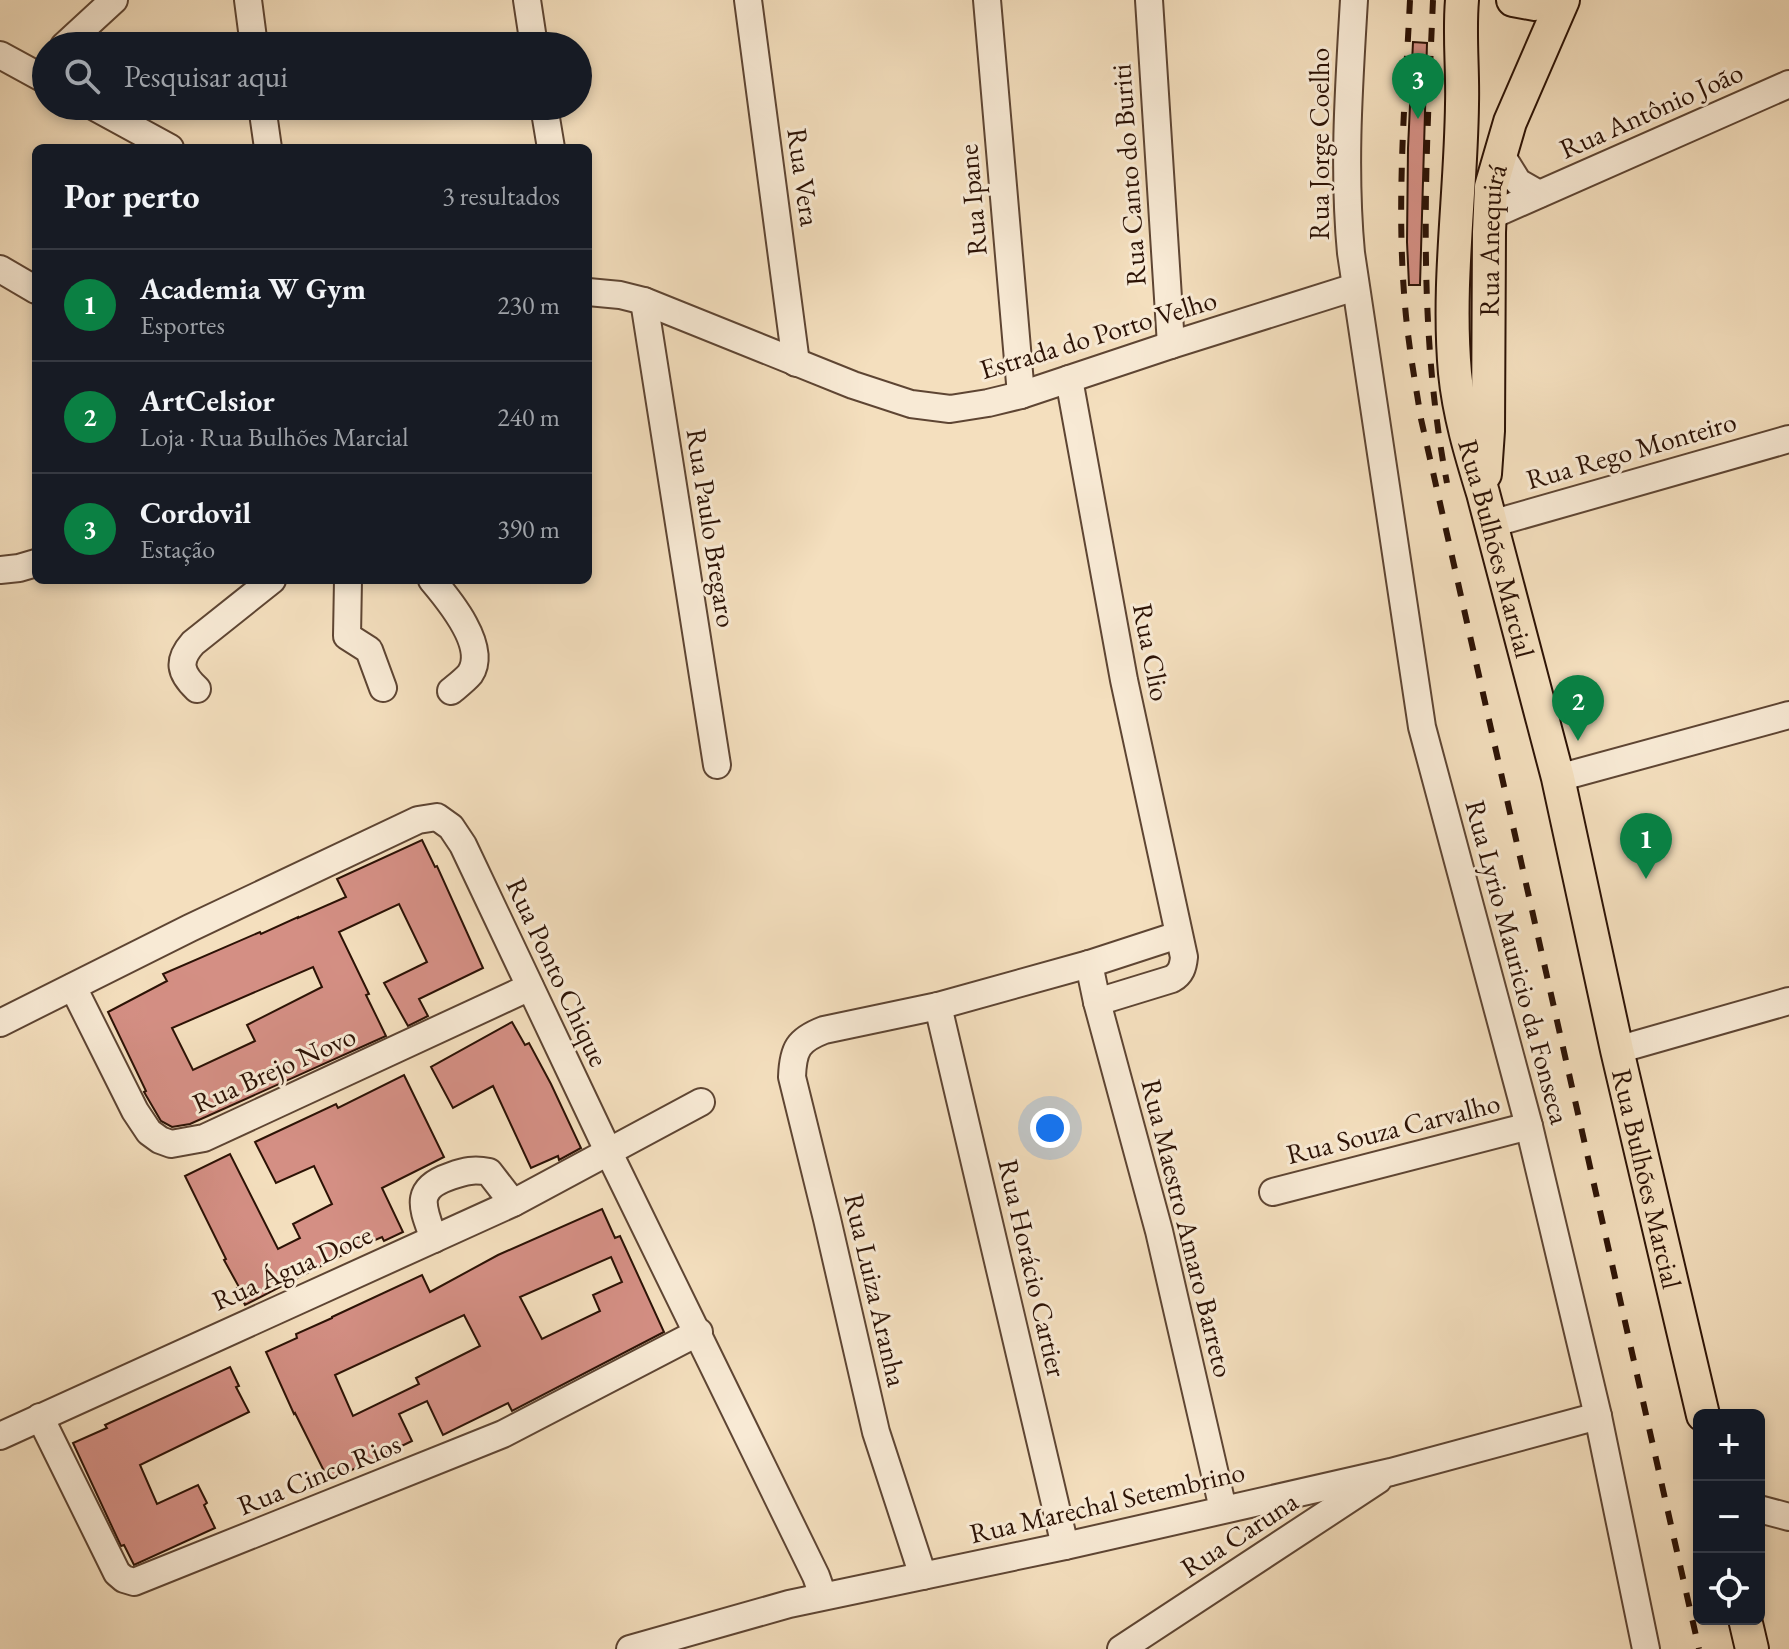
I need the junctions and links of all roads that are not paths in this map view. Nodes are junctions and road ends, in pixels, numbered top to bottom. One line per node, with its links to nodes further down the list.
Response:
1 (114, 0): 12 (street)
2 (248, 0): 13 (street)
3 (527, 0): 14 (street)
4 (748, 0): 33 (street, Rua Vera)
5 (987, 0): 35 (street, Rua Ipane)
6 (1149, 0): 32 (street, Rua Canto do Buriti)
7 (1354, 0): 28 (street, Rua Jorge Coelho)
8 (1462, 0): 37 (main road, Rua Bulhões Marcial)
9 (1513, 0): 10 (main road)
10 (1553, 0)
11 (1563, 0): 24 (main road, Rua Anequirá)
12 (79, 32)
13 (252, 32)
14 (532, 32)
15 (0, 55): 16 (street)
16 (32, 68)
17 (1789, 84): 25 (street, Rua Antônio João)
18 (119, 120): 21 (street)
19 (264, 120): 22 (street)
20 (546, 120): 23 (street)
21 (163, 144)
22 (267, 144)
23 (550, 144)
24 (1500, 153): 25 (street, Rua Antônio João); 26 (main road, Rua Anequirá)
25 (1539, 194): 26 (street, Rua Antônio João)
26 (1490, 216): 37 (main road, Rua Anequirá)
27 (0, 269): 29 (street)
28 (1355, 287): 32 (street, Estrada do Porto Velho); 60 (street, Rua Lyrio Mauricio da Fonseca)
29 (32, 288)
30 (592, 292): 31 (street, Estrada do Porto Velho)
31 (644, 301): 33 (street, Estrada do Porto Velho); 48 (street, Rua Paulo Bregaro)
32 (1171, 345): 34 (street, Estrada do Porto Velho)
33 (796, 363): 35 (street, Estrada do Porto Velho)
34 (1069, 379): 35 (street, Estrada do Porto Velho); 50 (street, Rua Clio)
35 (1021, 395)
36 (1789, 439): 38 (street, Rua Rego Monteiro)
37 (1483, 493): 38 (main road, Rua Bulhões Marcial)
38 (1491, 524): 49 (main road, Rua Bulhões Marcial)
39 (32, 564): 40 (street)
40 (0, 570)
41 (267, 584): 45 (street)
42 (348, 584): 44 (street)
43 (435, 584): 46 (street)
44 (383, 688)
45 (197, 689)
46 (451, 691)
47 (1789, 715): 49 (street)
48 (717, 765)
49 (1558, 778): 58 (main road, Rua Bulhões Marcial)
50 (1178, 935): 51 (street); 55 (street, Rua Clio)
51 (1089, 964): 55 (street, Rua Maestro Amaro Barreto); 56 (street)
52 (73, 987): 53 (street, Rua Brejo Novo); 53 (street, Rua Ponto Chique); 57 (street, Rua Ponto Chique)
53 (530, 987): 61 (street, Rua Ponto Chique)
54 (1789, 1001): 58 (street)
55 (1097, 1002): 72 (street, Rua Maestro Amaro Barreto)
56 (938, 1006): 76 (street, Rua Horácio Cartier); 77 (street, Rua Luiza Aranha)
57 (0, 1023)
58 (1617, 1050): 66 (main road, Rua Bulhões Marcial)
59 (701, 1102): 61 (street, Rua Água Doce)
60 (1529, 1126): 62 (street, Rua Souza Carvalho); 67 (street, Rua Lyrio Mauricio da Fonseca)
61 (609, 1153): 63 (street, Rua Água Doce); 65 (street, Rua Ponto Chique)
62 (1273, 1192)
63 (513, 1203): 64 (street, Rua Água Doce); 64 (street)
64 (434, 1239): 68 (street, Rua Água Doce)
65 (699, 1332): 68 (street, Rua Cinco Rios); 78 (street, Rua Ponto Chique)
66 (1702, 1409)
67 (1598, 1416): 70 (street, Rua Marechal Setembrino); 79 (street, Rua Lyrio Mauricio da Fonseca)
68 (40, 1417): 69 (street, Rua Água Doce)
69 (0, 1436)
70 (1391, 1472): 71 (street, Rua Marechal Setembrino); 75 (street, Rua Caruna)
71 (1277, 1497): 72 (street, Rua Marechal Setembrino); 75 (street)
72 (1223, 1509): 76 (street, Rua Marechal Setembrino)
73 (1765, 1511): 74 (street)
74 (1789, 1517)
75 (1288, 1539): 81 (street, Rua Caruna)
76 (1065, 1546): 77 (street, Rua Marechal Setembrino)
77 (923, 1576): 78 (street, Rua Marechal Setembrino)
78 (823, 1596): 80 (street, Rua Marechal Setembrino)
79 (1643, 1648)
80 (630, 1649)
81 (1121, 1649)

